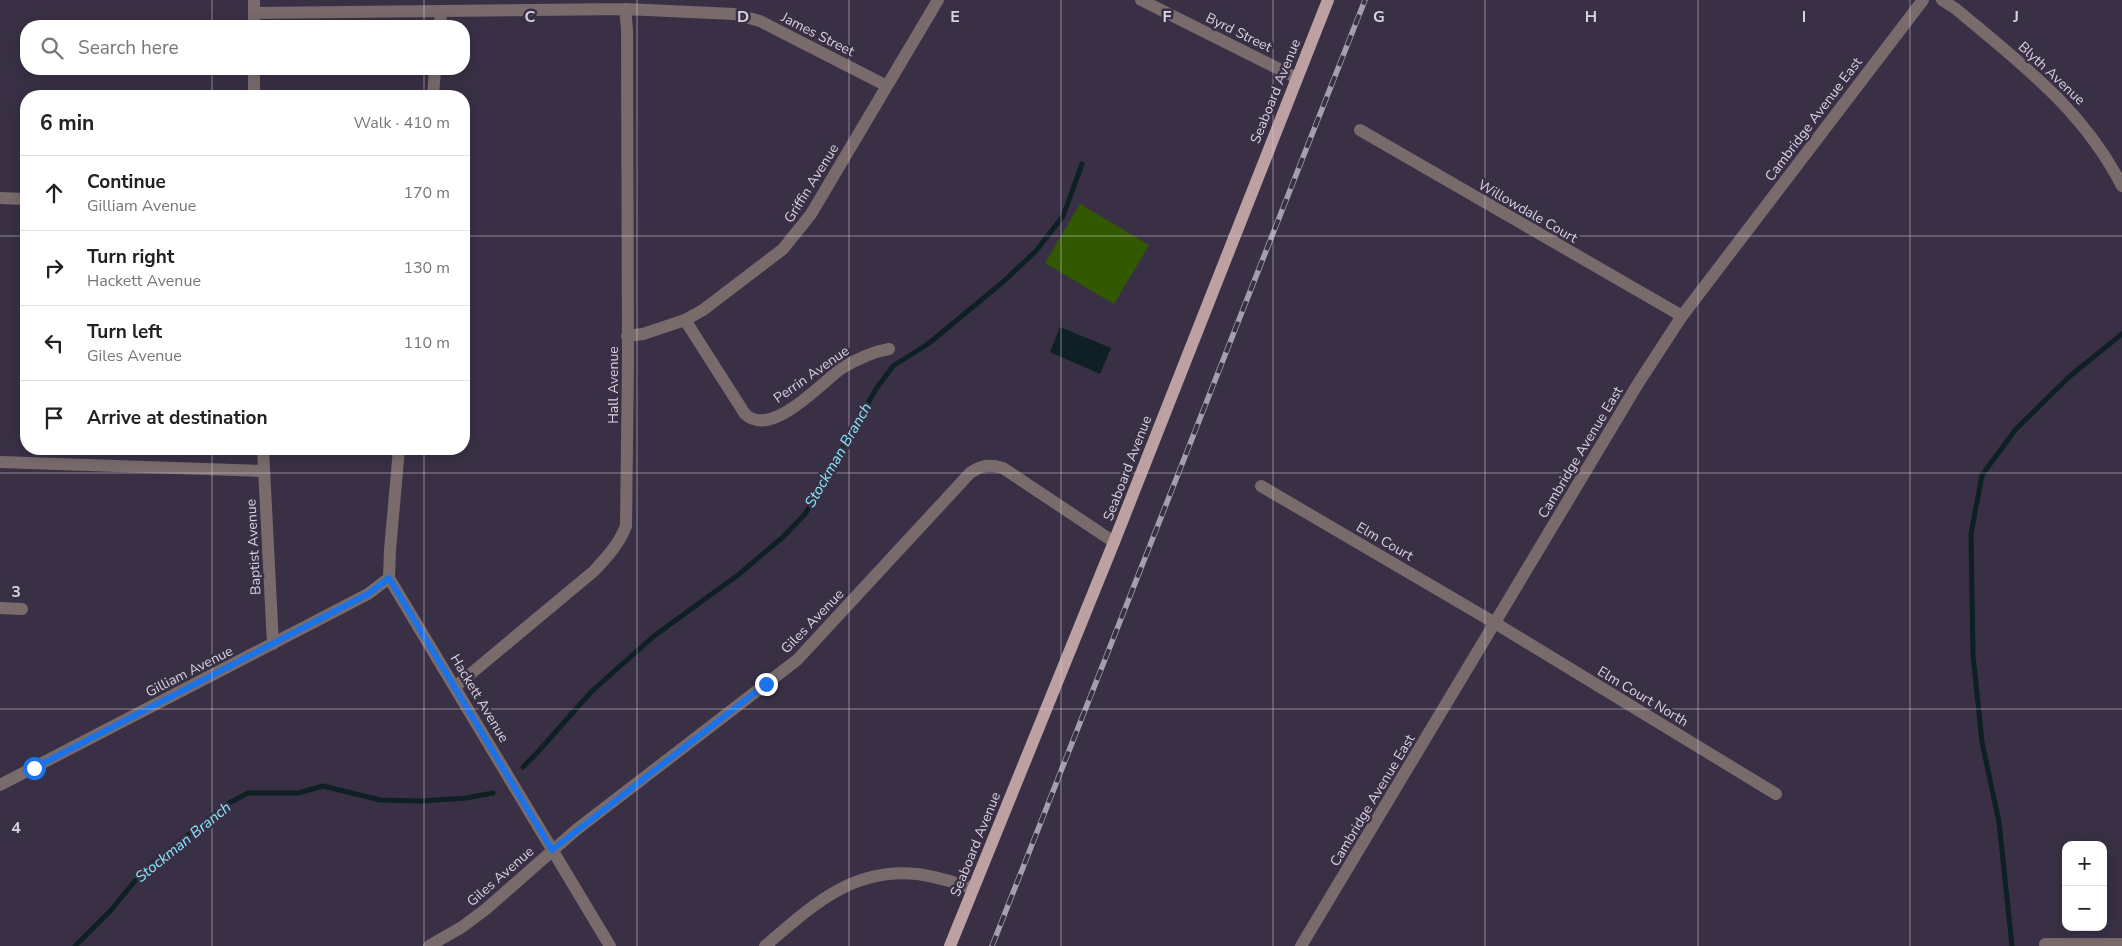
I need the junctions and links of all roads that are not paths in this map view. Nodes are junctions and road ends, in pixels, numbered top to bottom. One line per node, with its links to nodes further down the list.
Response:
1 (254, 0): 10 (street)
2 (938, 0): 15 (street, Griffin Avenue)
3 (1141, 0): 14 (street, Byrd Street)
4 (1328, 0): 14 (main road, Seaboard Avenue)
5 (1923, 0): 22 (street, Cambridge Avenue East)
6 (1942, 0): 19 (street, Blyth Avenue)
7 (689, 5): 8 (street, James Street); 15 (street, James Street)
8 (626, 9): 9 (street, James Street); 24 (street, Hall Avenue)
9 (442, 11): 10 (street, James Street); 11 (street)
10 (254, 20)
11 (440, 20)
12 (254, 75): 16 (street)
13 (435, 75): 17 (street)
14 (1297, 78): 31 (main road, Seaboard Avenue)
15 (887, 86): 23 (street, Griffin Avenue)
16 (254, 90)
17 (433, 90)
18 (1360, 130): 22 (street, Willowdale Court)
19 (2122, 186)
20 (0, 198): 21 (street)
21 (20, 199)
22 (1682, 316): 35 (street, Cambridge Avenue East)
23 (684, 320): 24 (street, Griffin Avenue); 25 (street, Perrin Avenue)
24 (627, 336): 37 (street, Hall Avenue)
25 (888, 349)
26 (263, 455): 29 (street, Baptist Avenue)
27 (398, 455): 32 (street)
28 (0, 462): 29 (street)
29 (263, 471): 36 (street, Baptist Avenue)
30 (1261, 486): 35 (street, Elm Court)
31 (1114, 542): 40 (street, Giles Avenue); 41 (main road, Seaboard Avenue)
32 (389, 578): 36 (street, Gilliam Avenue); 37 (street, Hackett Avenue)
33 (0, 608): 34 (street)
34 (22, 609)
35 (1495, 623): 39 (street, Elm Court North); 48 (street, Cambridge Avenue East)
36 (273, 644): 38 (street, Gilliam Avenue)
37 (456, 686): 40 (street, Hackett Avenue)
38 (0, 785)
39 (1776, 794)
40 (552, 850): 44 (street, Giles Avenue); 45 (street, Hackett Avenue)
41 (973, 888): 46 (street); 47 (main road, Seaboard Avenue)
42 (2044, 944): 43 (street)
43 (2122, 944)
44 (429, 946)
45 (610, 946)
46 (765, 946)
47 (950, 946)
48 (1301, 946)

